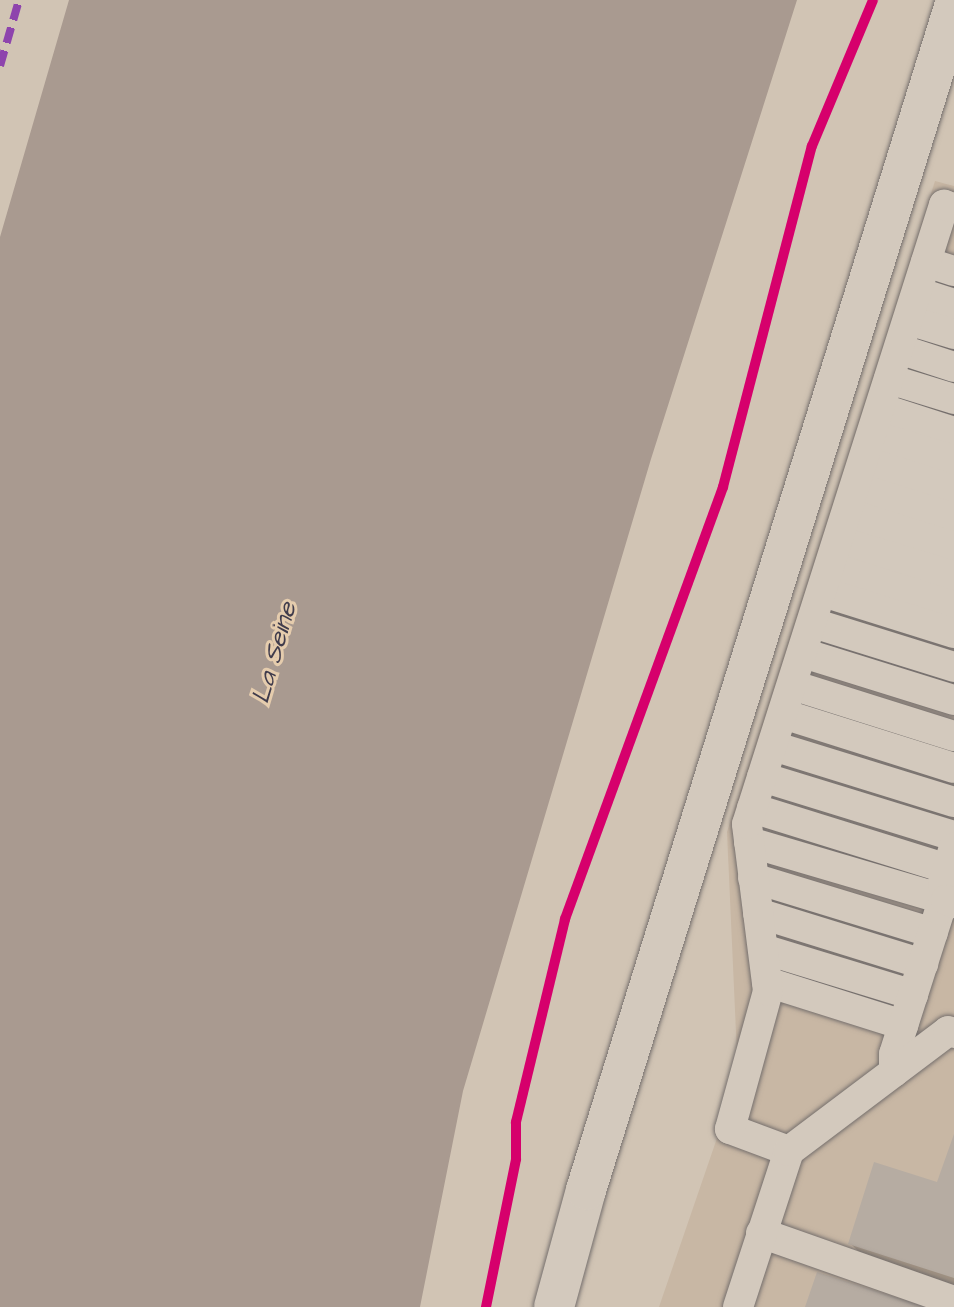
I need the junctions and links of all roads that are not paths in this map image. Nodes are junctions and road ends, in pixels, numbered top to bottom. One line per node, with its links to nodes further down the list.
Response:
1 (954, 7): 49 (main road)
2 (954, 208): 3 (lane)
3 (945, 235): 4 (lane)
4 (940, 266): 6 (lane)
5 (954, 304): 6 (lane)
6 (912, 306): 7 (lane); 8 (lane)
7 (954, 334)
8 (899, 349): 9 (lane); 10 (lane)
9 (954, 367)
10 (889, 379): 11 (lane); 15 (lane)
11 (954, 399)
12 (954, 432): 15 (lane)
13 (954, 460): 15 (lane)
14 (954, 490): 15 (lane)
15 (851, 500): 16 (lane); 17 (lane); 18 (lane); 19 (lane); 20 (lane); 21 (lane)
16 (954, 518)
17 (954, 547)
18 (954, 576)
19 (954, 606)
20 (813, 623): 22 (lane); 23 (lane)
21 (954, 633)
22 (803, 653): 24 (lane); 25 (lane)
23 (954, 667)
24 (788, 700): 26 (lane); 27 (lane); 28 (lane)
25 (954, 700)
26 (954, 736)
27 (773, 746): 29 (lane); 30 (lane)
28 (954, 768)
29 (762, 777): 31 (lane); 32 (lane)
30 (954, 802)
31 (752, 808): 33 (lane); 34 (lane)
32 (954, 836)
33 (749, 842): 35 (lane); 36 (lane)
34 (952, 862): 36 (lane)
35 (753, 878): 37 (lane); 38 (lane)
36 (950, 902): 38 (lane)
37 (758, 913): 39 (lane); 40 (lane)
38 (933, 933): 40 (lane)
39 (763, 949): 41 (lane); 42 (lane)
40 (923, 964): 42 (lane)
41 (767, 982): 43 (lane); 46 (lane)
42 (913, 995): 43 (lane)
43 (903, 1025): 45 (lane)
44 (954, 1033): 45 (lane)
45 (894, 1072): 46 (lane)
46 (789, 1151): 47 (lane)
47 (761, 1233): 48 (lane); 50 (lane)
48 (954, 1301)
49 (554, 1307)
50 (738, 1307)

